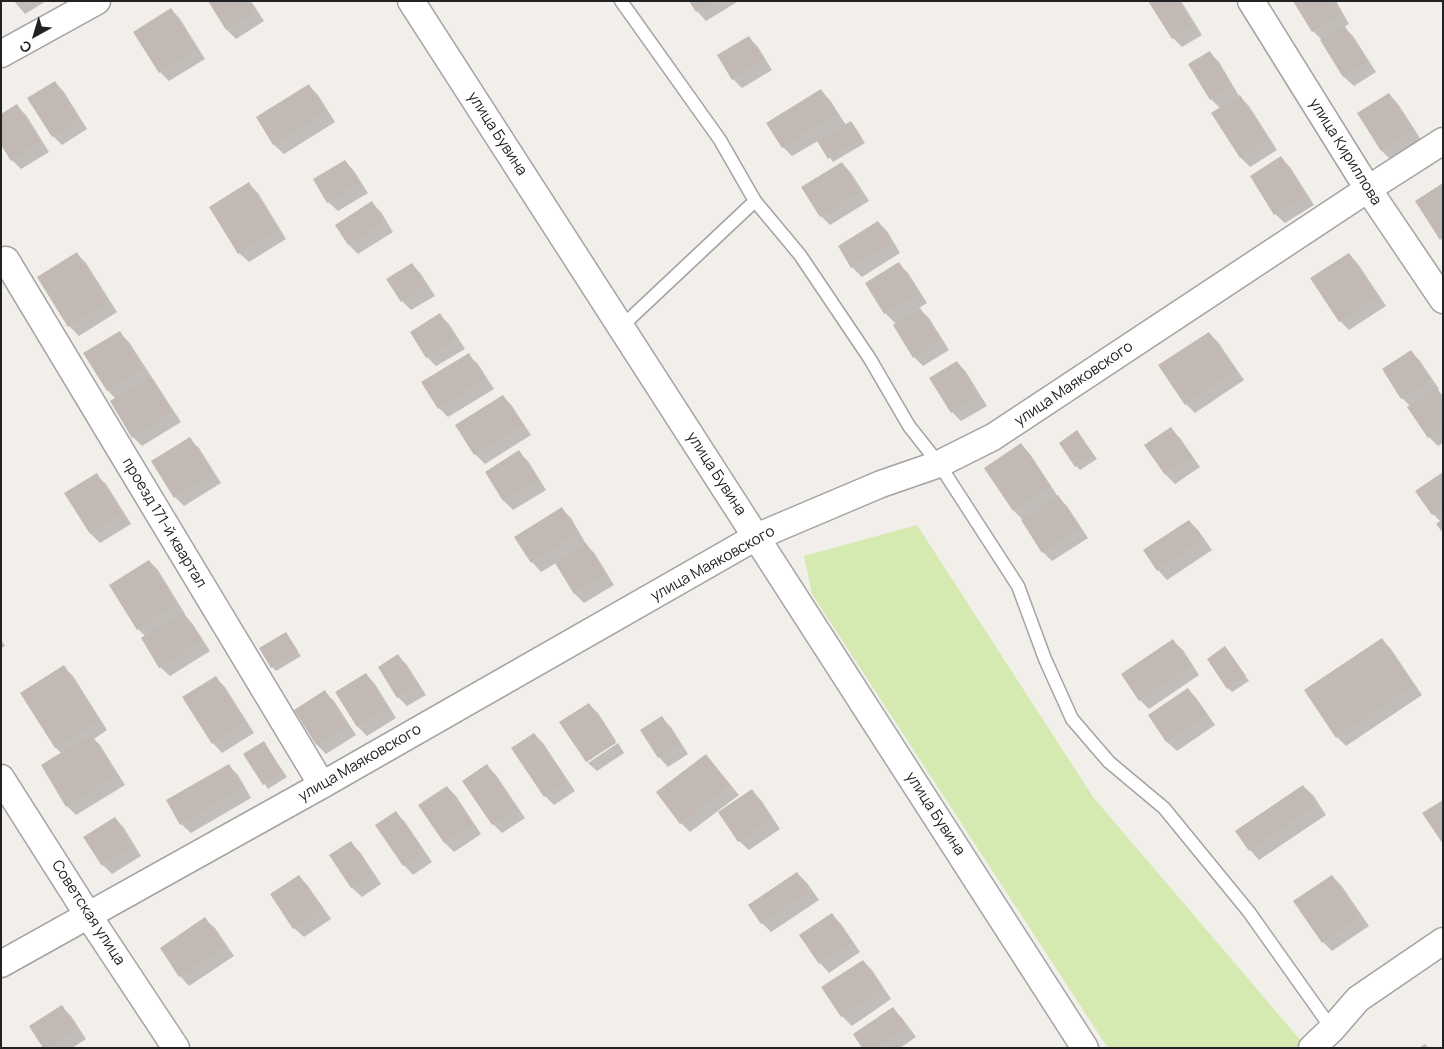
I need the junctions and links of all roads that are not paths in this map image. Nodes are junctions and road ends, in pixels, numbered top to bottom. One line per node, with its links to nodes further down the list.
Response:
1 (98, 1): 5 (street)
2 (411, 1): 11 (street, улица Бувина)
3 (621, 1): 8 (lane)
4 (1251, 1): 7 (street, улица Кириллова)
5 (1, 54)
6 (1443, 141): 7 (street, улица Маяковского)
7 (1368, 189): 10 (street, улица Кириллова); 12 (street, улица Маяковского)
8 (755, 201): 11 (lane); 12 (lane)
9 (6, 260): 15 (street, проезд 171-й квартал)
10 (1443, 300)
11 (621, 327): 13 (street, улица Бувина)
12 (939, 464): 13 (street, улица Маяковского); 19 (lane)
13 (756, 537): 15 (street, улица Маяковского); 21 (street, улица Бувина)
14 (1, 778): 16 (street, Советская улица)
15 (322, 785): 16 (street, улица Маяковского)
16 (88, 915): 18 (street, улица Маяковского); 20 (street, Советская улица)
17 (1443, 941): 19 (street)
18 (1, 964)
19 (1332, 1029): 22 (street)
20 (176, 1048)
21 (1085, 1048)
22 (1312, 1048)

